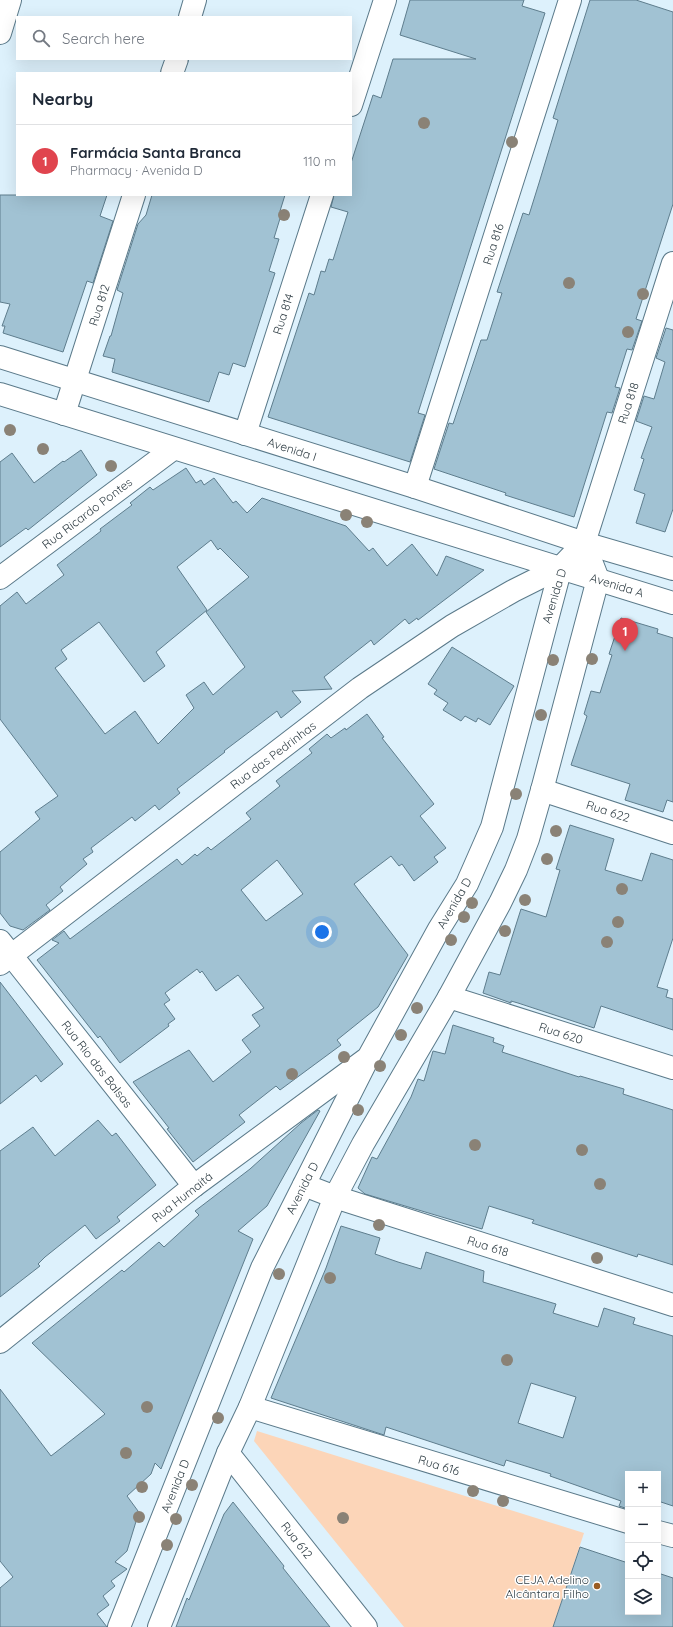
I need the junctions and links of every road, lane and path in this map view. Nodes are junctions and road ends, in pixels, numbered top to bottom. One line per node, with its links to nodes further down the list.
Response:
1 (10, 0): 6 (street)
2 (196, 0): 5 (street)
3 (385, 0): 9 (street)
4 (570, 0): 19 (street, Rua 816)
5 (190, 16)
6 (0, 33)
7 (177, 60): 8 (street)
8 (172, 72)
9 (352, 102)
10 (134, 196): 14 (street, Rua 812)
11 (322, 196): 17 (street, Rua 814)
12 (673, 262): 20 (street, Rua 818)
13 (0, 357): 14 (street, Avenida I)
14 (75, 381): 16 (street, Rua 812); 17 (street, Avenida I)
15 (0, 394): 16 (street)
16 (64, 414): 18 (street)
17 (245, 434): 19 (street, Avenida I)
18 (173, 449): 21 (street); 23 (street, Rua Ricardo Pontes)
19 (415, 487): 20 (street, Avenida I)
20 (584, 543): 21 (street, Avenida D); 22 (street); 24 (street)
21 (561, 567): 24 (street, Avenida A); 28 (street, Rua das Pedrinhas); 30 (street, Avenida D)
22 (673, 569)
23 (0, 578)
24 (598, 579): 25 (street, Avenida A); 26 (street)
25 (673, 602)
26 (542, 790): 27 (street, Rua 622); 29 (street)
27 (673, 833)
28 (4, 954): 33 (street, Rua Rio das Balsas)
29 (449, 997): 31 (street, Rua 620); 34 (street)
30 (368, 1058): 32 (street, Avenida D); 33 (street, Rua Humaitá)
31 (673, 1068)
32 (304, 1185): 34 (street, Rua 618); 40 (street, Avenida D)
33 (194, 1186): 36 (street, Rua Humaitá)
34 (335, 1197): 35 (street, Rua 618); 37 (street)
35 (673, 1305)
36 (0, 1342)
37 (250, 1407): 38 (street); 39 (street, Rua 616)
38 (228, 1453): 41 (street); 42 (street, Rua 612)
39 (625, 1521)
40 (119, 1627)
41 (159, 1627)
42 (366, 1627)

